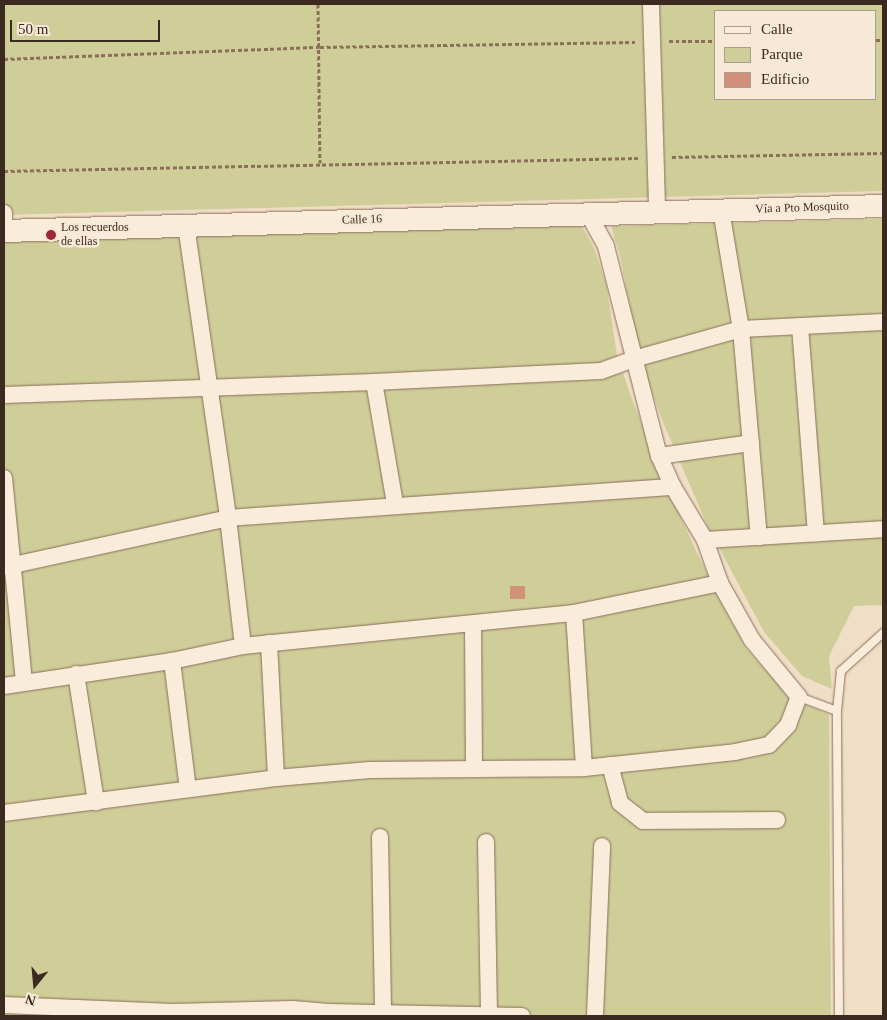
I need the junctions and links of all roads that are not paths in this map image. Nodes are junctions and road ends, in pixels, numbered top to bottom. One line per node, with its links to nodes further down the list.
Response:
1 (651, 4): 4 (street)
2 (883, 206): 3 (street, Vía a Pto Mosquito)
3 (721, 210): 4 (street, Calle 16); 11 (street)
4 (658, 212): 6 (street, Calle 16)
5 (4, 213): 8 (street)
6 (588, 214): 7 (street, Calle 16); 12 (street)
7 (186, 225): 8 (street, Calle 16); 14 (street)
8 (4, 230)
9 (883, 322): 10 (street)
10 (800, 326): 11 (street); 23 (street)
11 (741, 329): 12 (street); 16 (street)
12 (634, 359): 13 (street); 17 (street)
13 (374, 382): 14 (street); 20 (street)
14 (208, 387): 15 (street); 21 (street)
15 (4, 395)
16 (751, 443): 17 (street); 24 (street)
17 (658, 456): 19 (street)
18 (4, 478): 26 (street)
19 (673, 487): 20 (street); 25 (street)
20 (395, 504): 21 (street)
21 (228, 518): 26 (street); 32 (street)
22 (883, 529): 23 (street)
23 (816, 533): 24 (street)
24 (759, 537): 25 (street)
25 (705, 540): 27 (street)
26 (9, 567): 35 (street)
27 (720, 583): 28 (street); 37 (street)
28 (574, 613): 29 (street); 40 (street)
29 (473, 624): 31 (street); 41 (street)
30 (883, 633): 38 (lane)
31 (269, 643): 32 (street); 42 (street)
32 (243, 646): 33 (street)
33 (172, 660): 34 (street); 43 (street)
34 (76, 674): 35 (street); 44 (street)
35 (24, 682): 36 (street)
36 (4, 686)
37 (799, 697): 38 (lane); 39 (street)
38 (837, 711): 56 (lane)
39 (610, 765): 40 (street); 46 (street)
40 (584, 768): 41 (street)
41 (474, 769): 42 (street)
42 (276, 778): 43 (street)
43 (188, 788): 44 (street)
44 (96, 802): 45 (street)
45 (4, 813)
46 (777, 820)
47 (380, 837): 52 (street)
48 (486, 842): 53 (street)
49 (602, 846): 55 (street)
50 (4, 1005): 51 (street)
51 (276, 1013): 52 (street)
52 (383, 1015): 53 (street)
53 (489, 1016): 54 (street)
54 (522, 1016)
55 (595, 1016)
56 (839, 1016)

